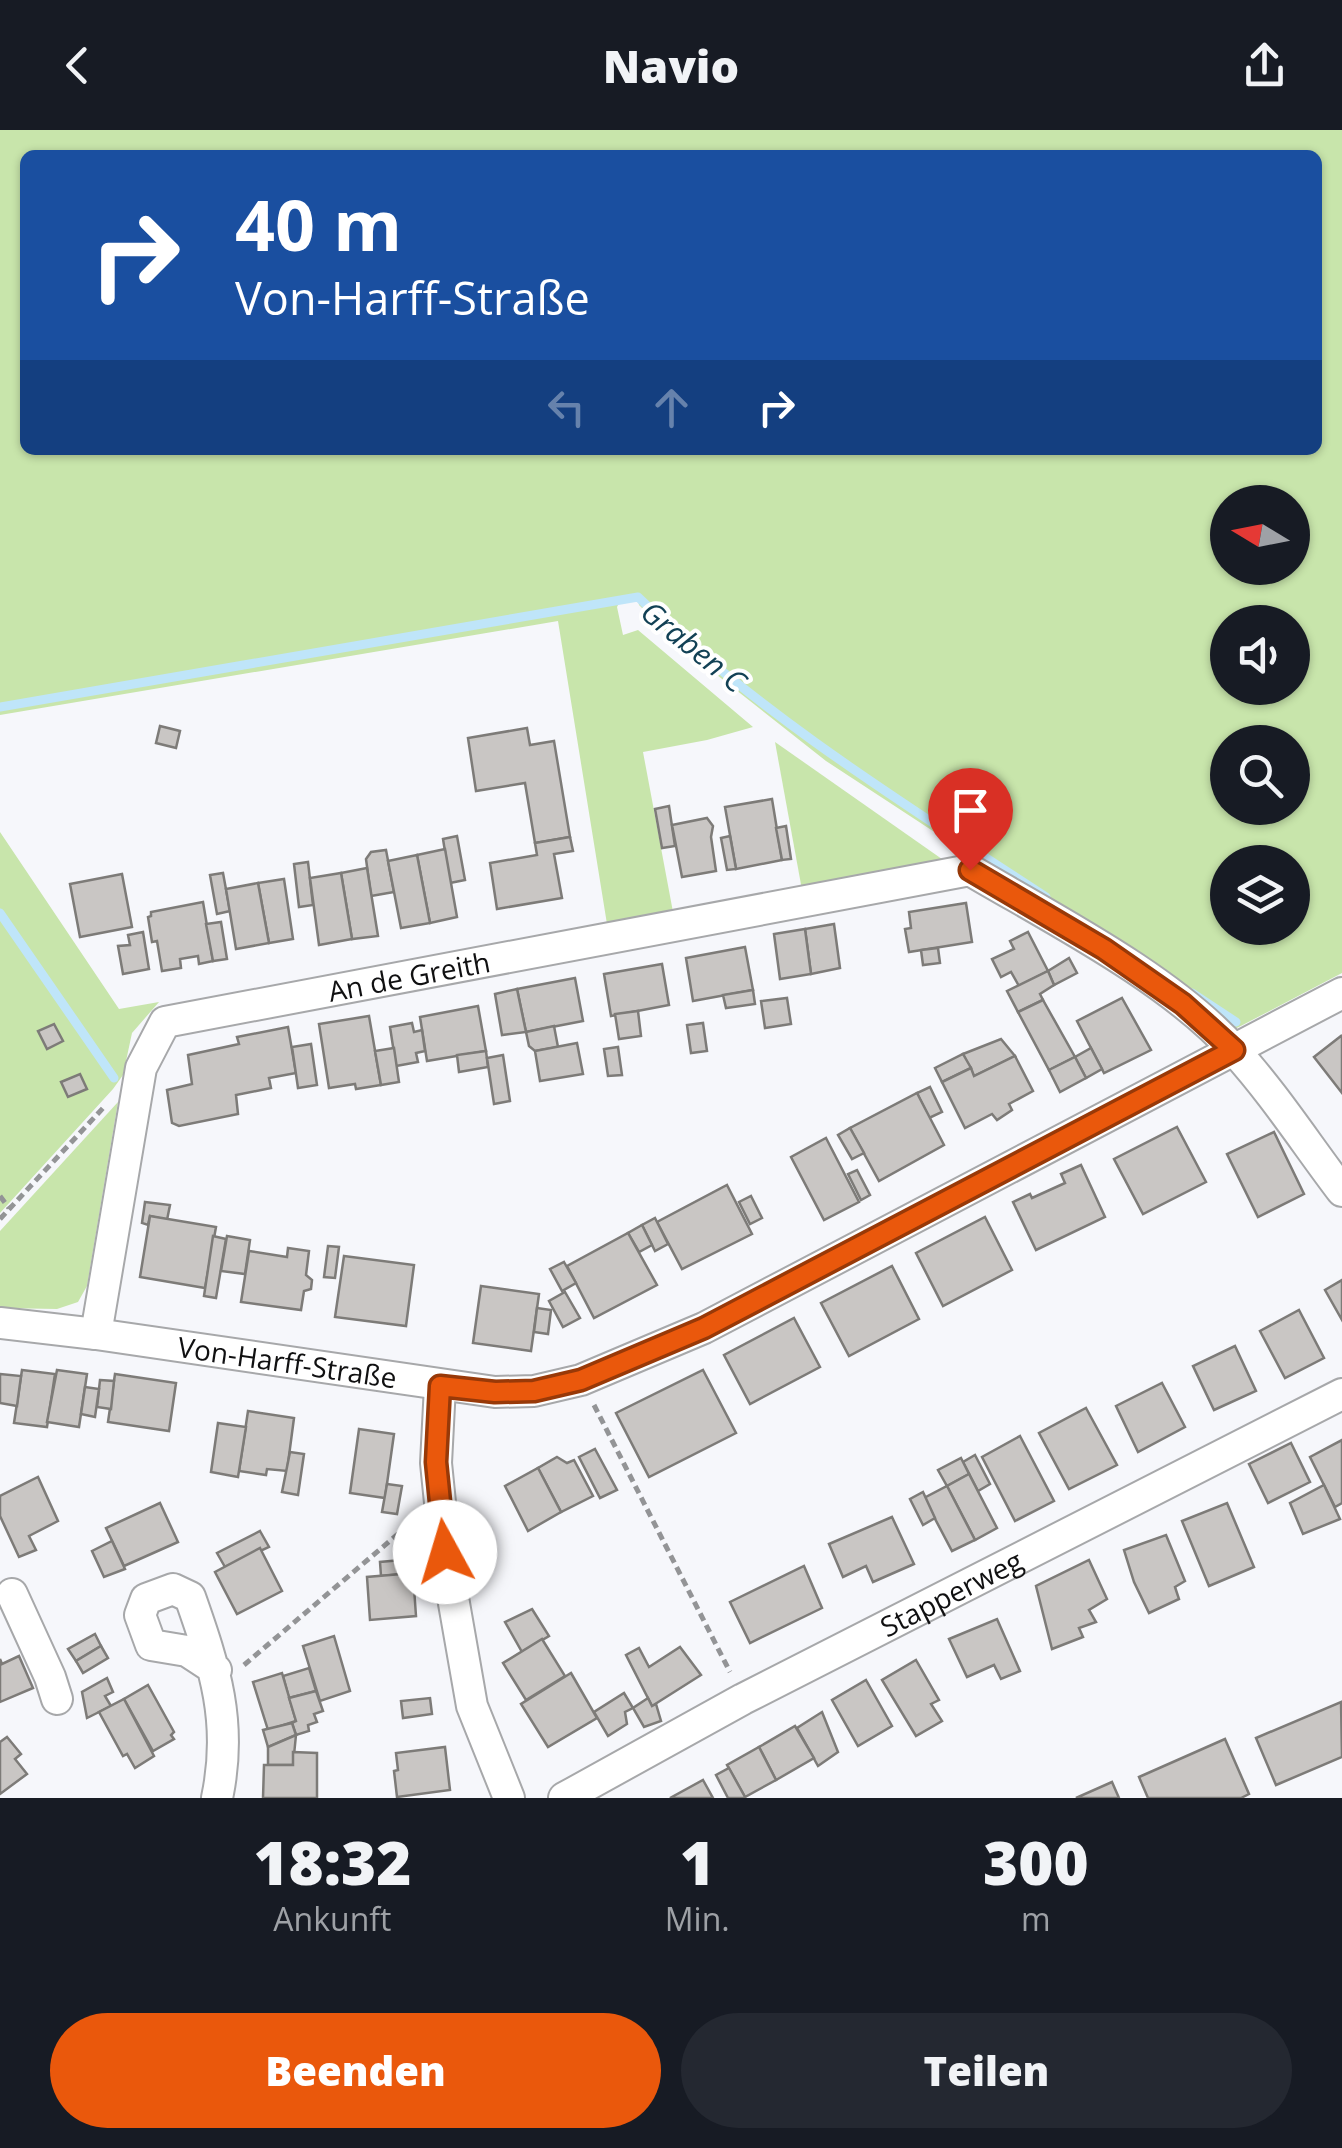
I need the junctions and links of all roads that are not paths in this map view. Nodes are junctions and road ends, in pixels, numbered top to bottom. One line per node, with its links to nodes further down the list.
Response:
1 (1342, 994): 2 (street, Von-Harff-Straße)
2 (1234, 1050): 3 (street); 5 (street, An de Greith); 6 (street, Von-Harff-Straße)
3 (1342, 1191)
4 (0, 1323): 5 (street, Von-Harff-Straße)
5 (96, 1334): 6 (street, Von-Harff-Straße)
6 (440, 1386): 12 (street)
7 (1342, 1394): 13 (street, Stapperweg)
8 (12, 1594): 10 (street)
9 (218, 1678): 11 (street)
10 (57, 1698)
11 (217, 1798)
12 (508, 1798)
13 (564, 1798)

